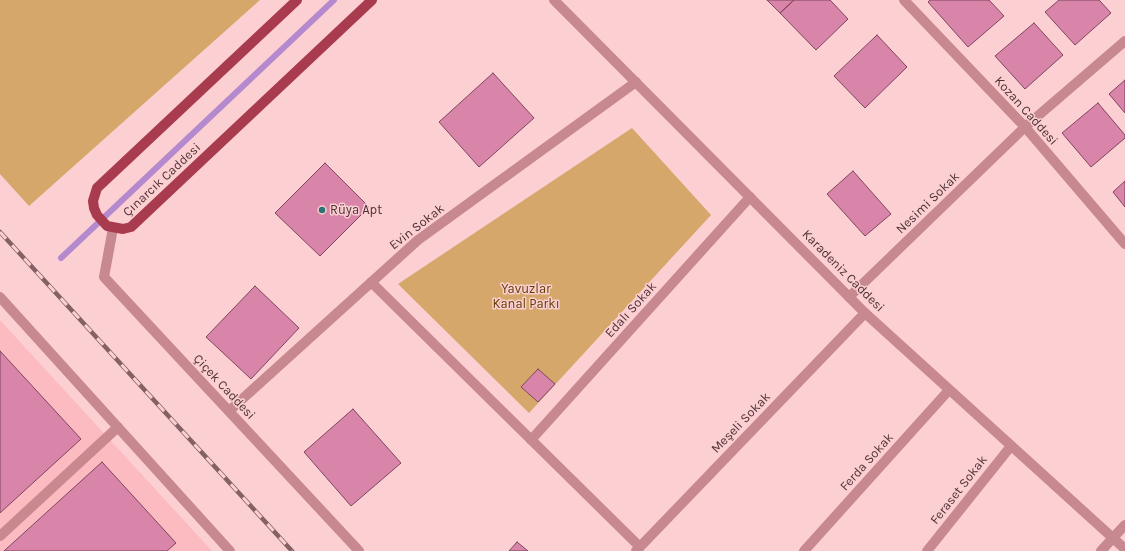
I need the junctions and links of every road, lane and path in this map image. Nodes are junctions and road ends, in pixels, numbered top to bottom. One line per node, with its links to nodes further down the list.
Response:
1 (297, 0): 9 (main road)
2 (372, 0): 9 (main road, Çınarcık Caddesi)
3 (554, 0): 6 (street, Karadeniz Caddesi)
4 (904, 0): 7 (street, Kozan Caddesi)
5 (1125, 41): 7 (street, Nesimi Sokak)
6 (636, 82): 8 (street, Karadeniz Caddesi); 11 (street, Evin Sokak)
7 (1025, 127): 10 (street, Kozan Caddesi); 12 (street, Nesimi Sokak)
8 (750, 197): 12 (street, Karadeniz Caddesi); 18 (street, Edalı Sokak)
9 (110, 227): 16 (street, Çiçek Caddesi)
10 (1125, 244)
11 (371, 282): 16 (street, Evin Sokak); 18 (street)
12 (849, 297): 14 (street, Karadeniz Caddesi)
13 (2, 302): 17 (street)
14 (865, 313): 15 (street, Karadeniz Caddesi); 23 (street, Meşeli Sokak)
15 (949, 390): 19 (street, Karadeniz Caddesi); 27 (street, Ferda Sokak)
16 (228, 411): 26 (street, Çiçek Caddesi)
17 (118, 427): 21 (street); 25 (street)
18 (531, 440): 23 (street)
19 (1011, 446): 22 (street, Karadeniz Caddesi); 28 (street, Feraset Sokak)
20 (1125, 525): 22 (street)
21 (0, 536)
22 (1112, 537): 24 (street, Karadeniz Caddesi); 29 (street)
23 (638, 549)
24 (1125, 549)
25 (230, 551)
26 (359, 551)
27 (804, 551)
28 (927, 551)
29 (1101, 551)

